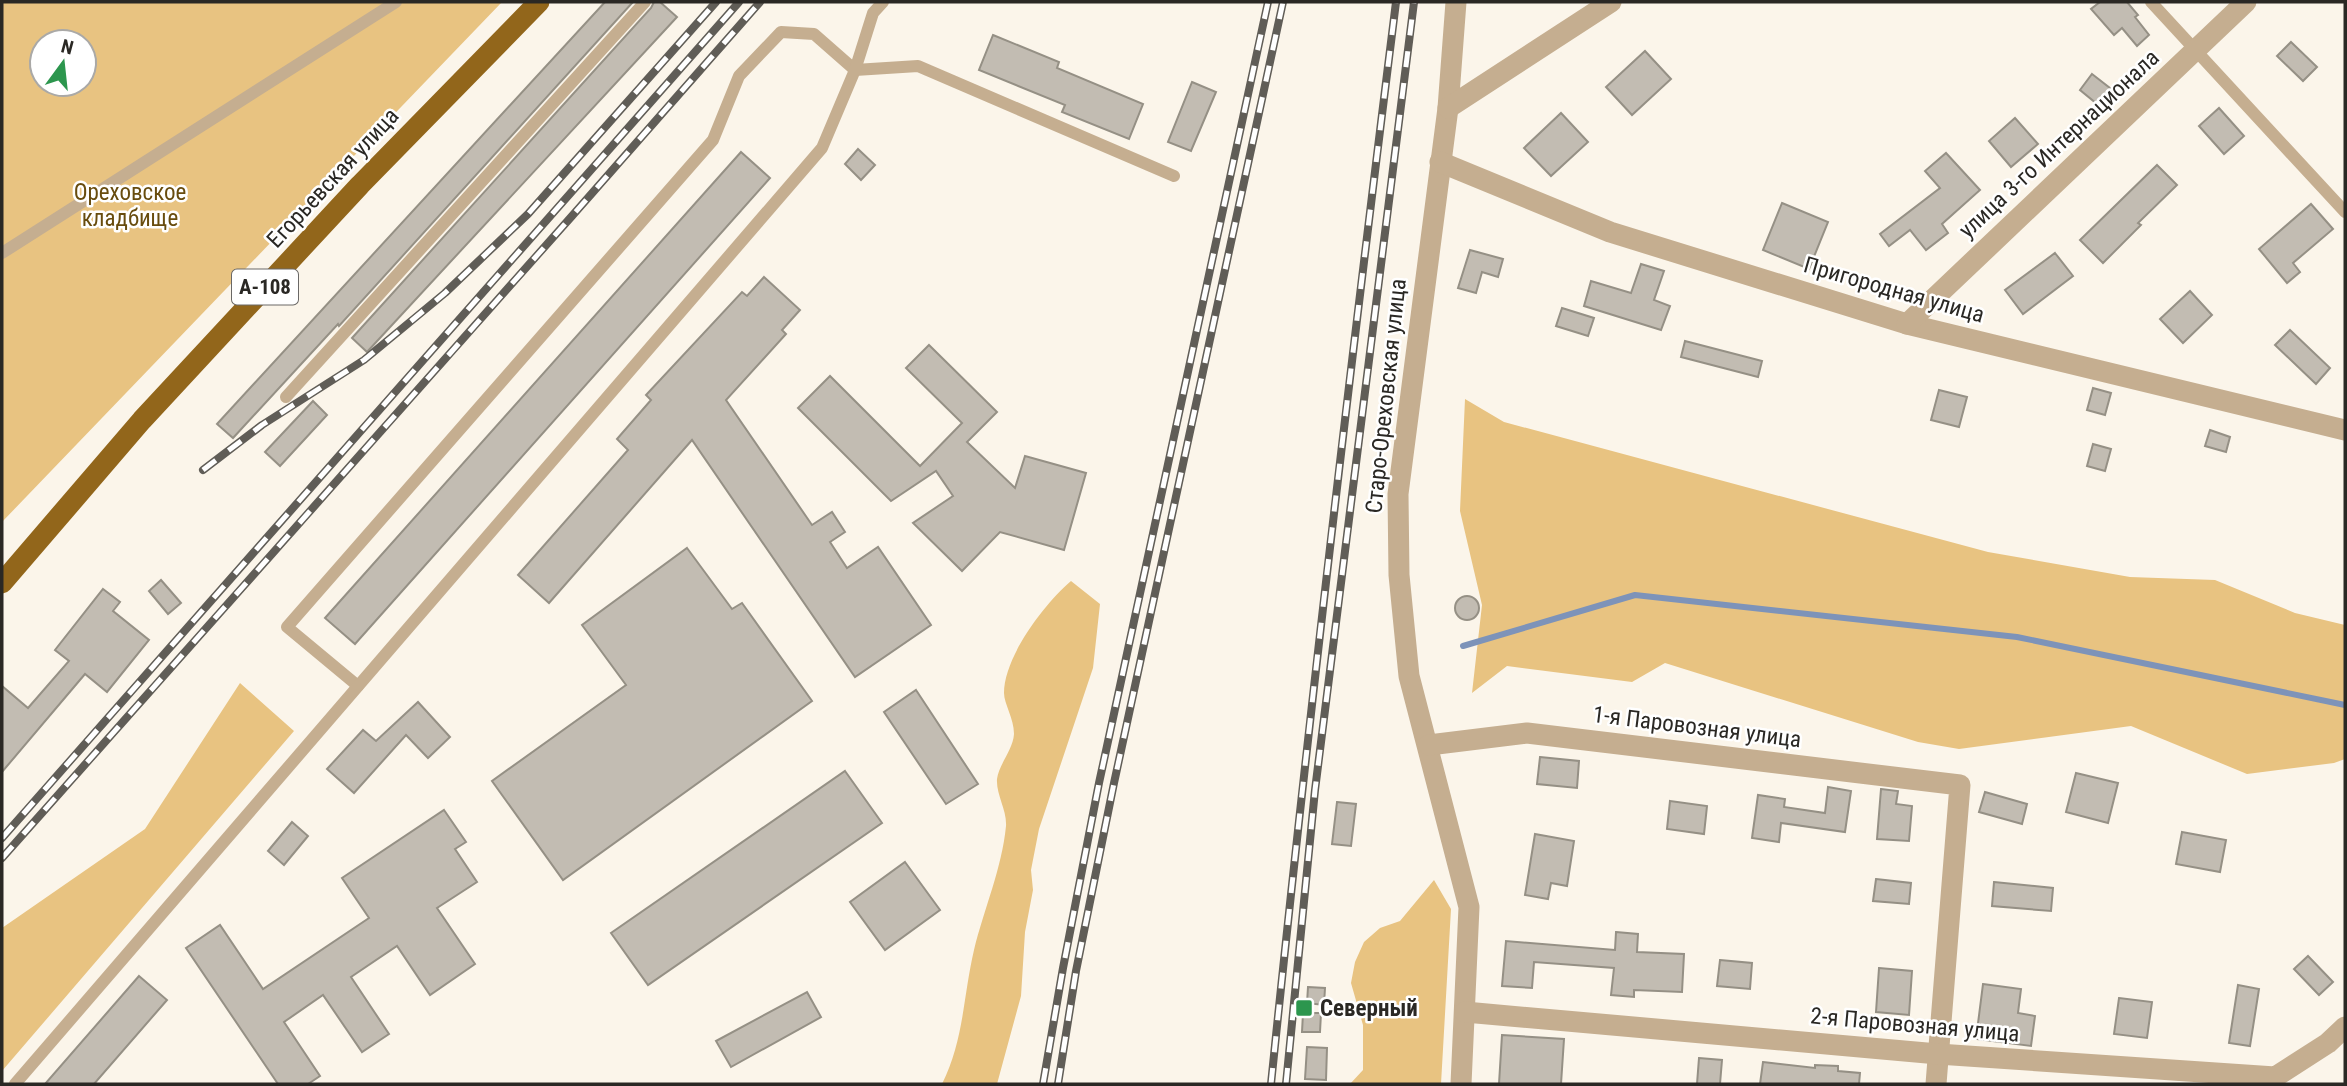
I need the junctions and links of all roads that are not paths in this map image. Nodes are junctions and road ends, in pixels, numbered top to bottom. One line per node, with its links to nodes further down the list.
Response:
1 (396, 2): 15 (lane)
2 (539, 2): 19 (highway, Егорьевская улица / А-108)
3 (645, 2): 17 (lane)
4 (883, 2): 10 (lane)
5 (1456, 2): 11 (street, Старо-Ореховская улица)
6 (1611, 2): 11 (street)
7 (2151, 2): 9 (lane)
8 (2246, 2): 9 (street, улица 3-го Интернационала)
9 (2197, 50): 14 (lane); 16 (street, улица 3-го Интернационала)
10 (855, 70): 13 (lane); 20 (lane); 20 (lane)
11 (1448, 108): 12 (street, Старо-Ореховская улица)
12 (1440, 162): 16 (street, Пригородная улица); 21 (street, Старо-Ореховская улица)
13 (1174, 176)
14 (2345, 212)
15 (2, 253)
16 (1907, 324): 18 (street, Пригородная улица)
17 (286, 397)
18 (2344, 427)
19 (2, 583)
20 (358, 686): 26 (lane)
21 (1429, 745): 22 (street, Старо-Ореховская улица); 24 (street, 1-я Паровозная улица)
22 (1465, 1012): 24 (street, 2-я Паровозная улица); 27 (street, Старо-Ореховская улица)
23 (2345, 1027): 25 (street, 2-я Паровозная улица)
24 (1938, 1054): 25 (street, 2-я Паровозная улица); 28 (street)
25 (2276, 1081)
26 (15, 1084)
27 (1461, 1084)
28 (1936, 1084)

